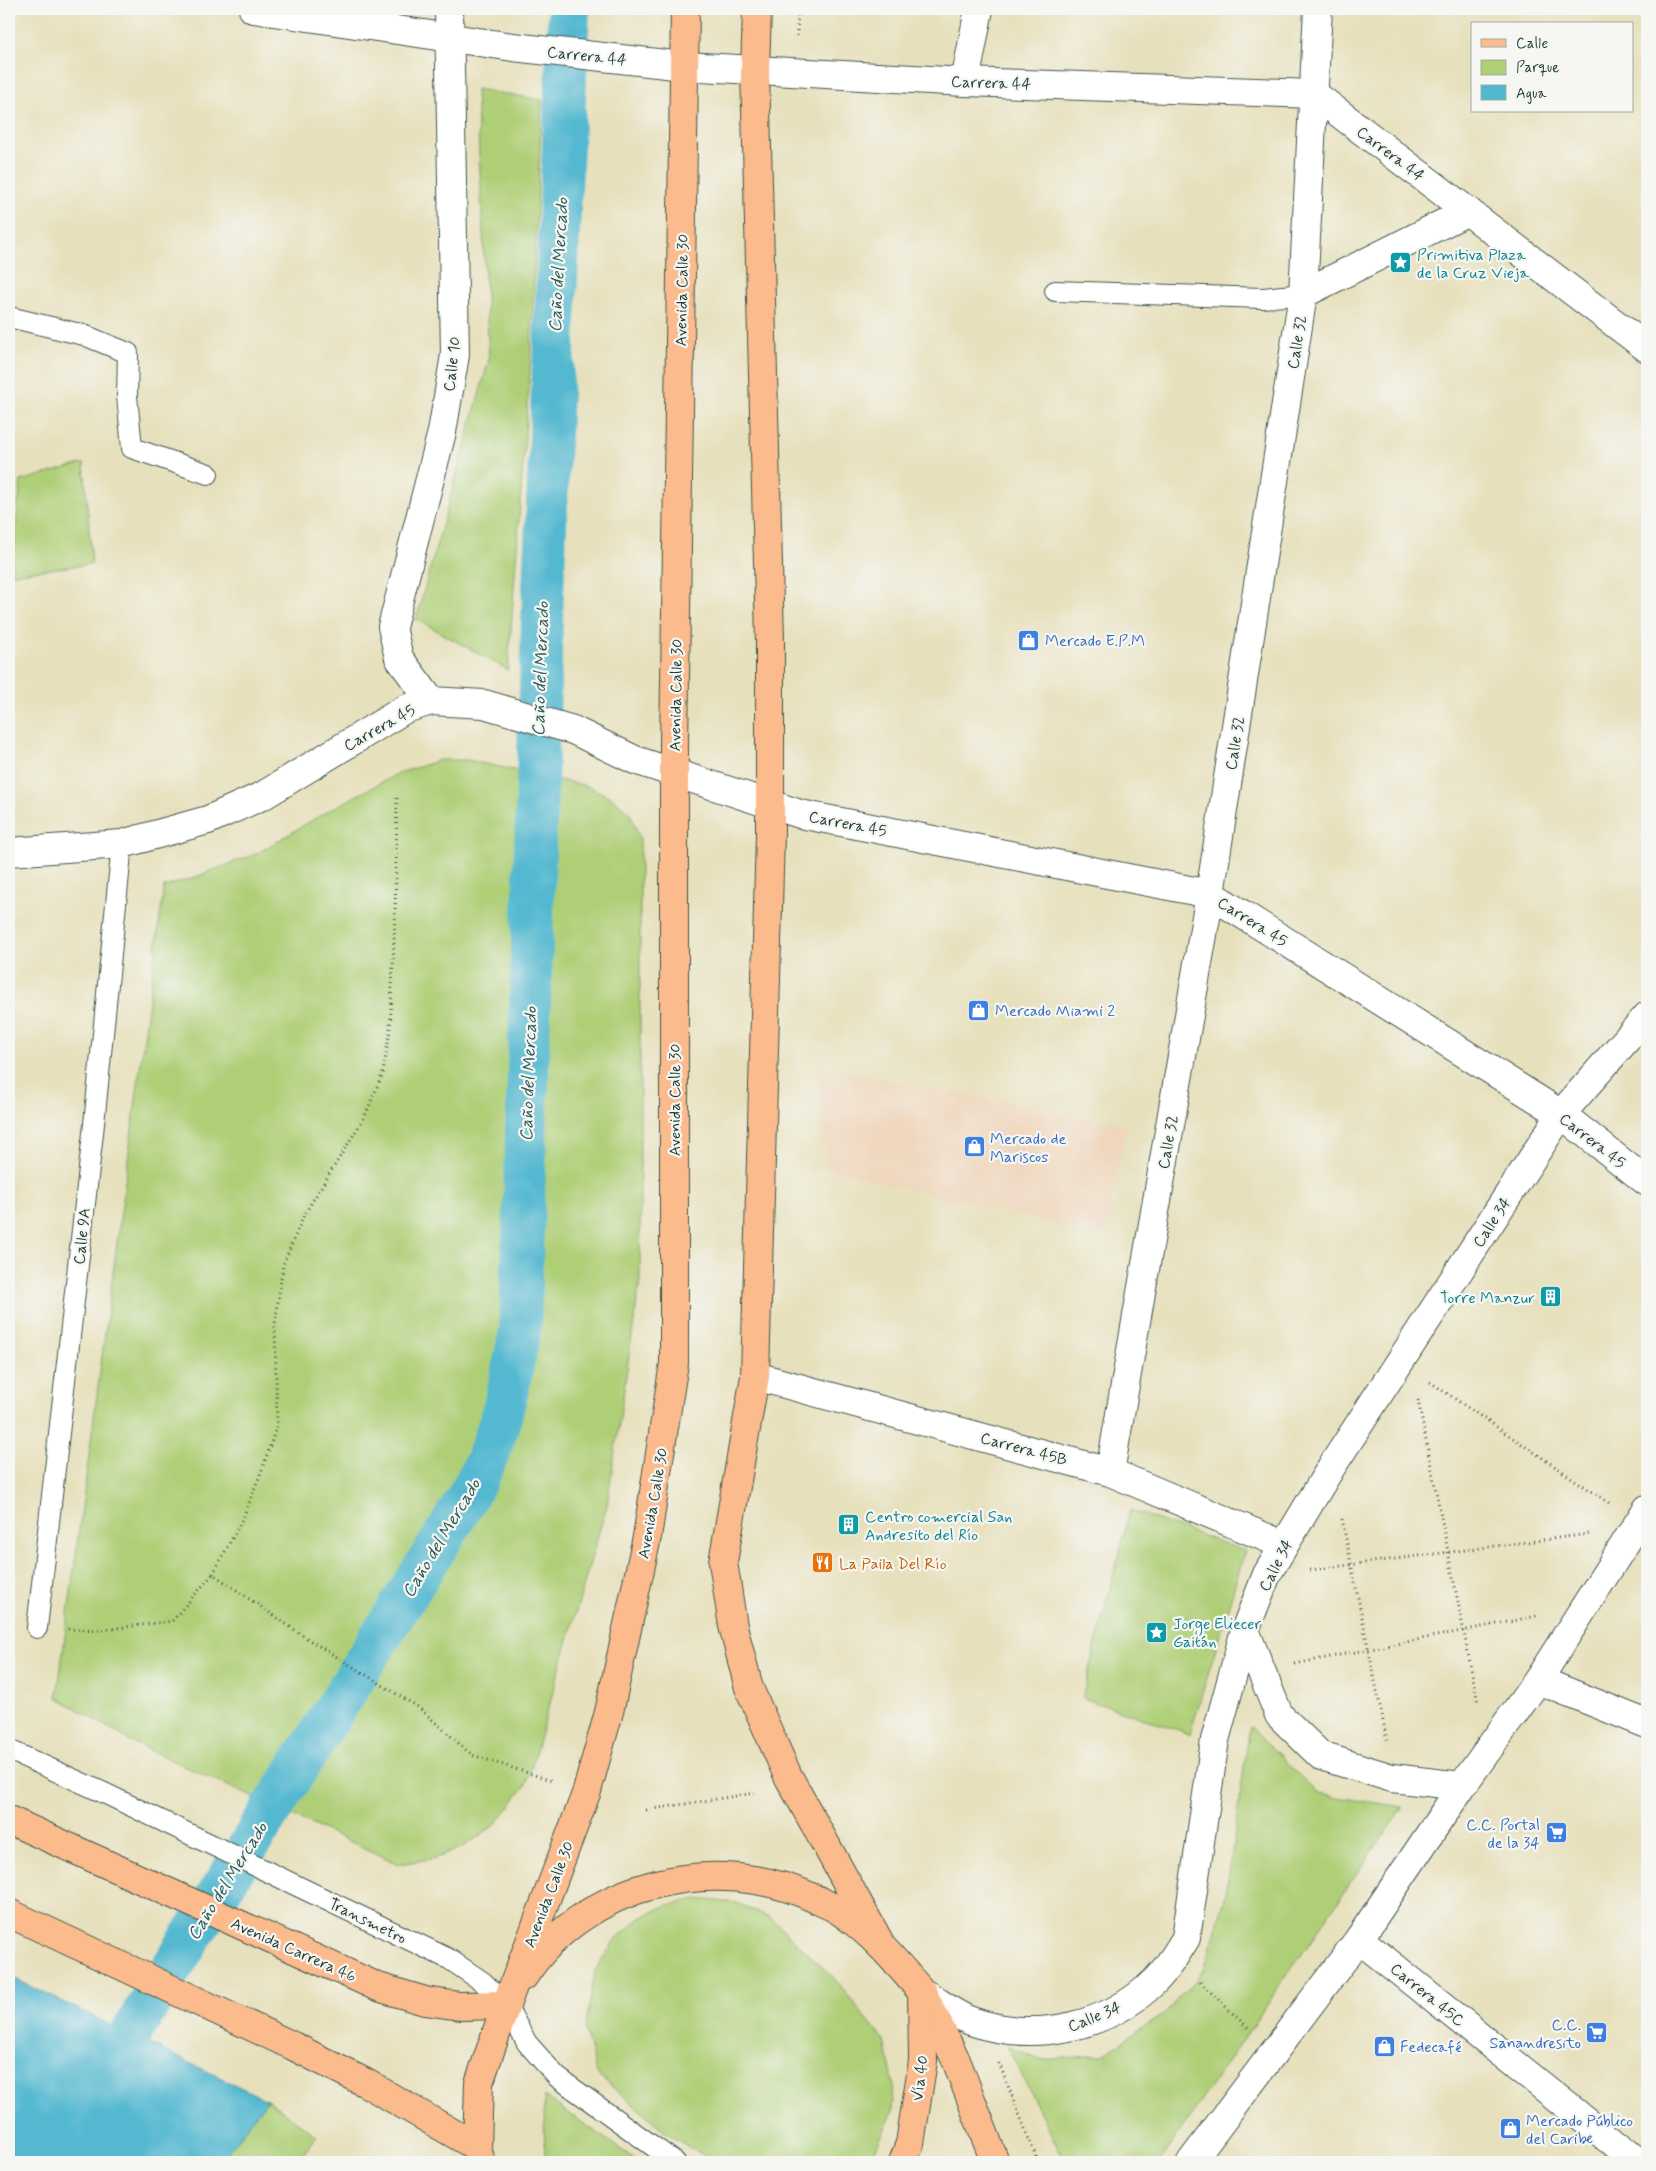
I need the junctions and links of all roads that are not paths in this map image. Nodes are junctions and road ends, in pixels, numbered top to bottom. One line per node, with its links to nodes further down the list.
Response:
1 (253, 9): 7 (street, Carrera 44)
2 (449, 9): 7 (street, Calle 10)
3 (685, 9): 8 (main road, Avenida Calle 30)
4 (757, 9): 9 (main road)
5 (979, 9): 10 (street)
6 (1318, 9): 11 (street, Calle 32)
7 (449, 38): 8 (street, Carrera 44); 18 (street, Calle 10)
8 (684, 66): 9 (street, Carrera 44); 19 (main road, Avenida Calle 30)
9 (755, 70): 10 (street, Carrera 44); 20 (main road)
10 (965, 82): 11 (street, Carrera 44)
11 (1314, 94): 12 (street, Carrera 44); 14 (street, Calle 32)
12 (1468, 211): 14 (street); 16 (street, Carrera 44)
13 (1055, 290): 14 (lane)
14 (1303, 294): 23 (street, Calle 32)
15 (9, 317): 17 (lane)
16 (1647, 348)
17 (208, 474)
18 (430, 701): 19 (street, Carrera 45); 21 (street, Carrera 45)
19 (674, 772): 20 (street, Carrera 45); 42 (main road, Avenida Calle 30)
20 (769, 804): 23 (street, Carrera 45); 27 (main road)
21 (122, 844): 22 (street, Carrera 45); 31 (lane, Calle 9A)
22 (9, 852)
23 (1210, 894): 25 (street, Carrera 45); 28 (street, Calle 32)
24 (1647, 1016): 25 (street, Calle 34)
25 (1561, 1114): 26 (street, Carrera 45); 30 (street, Calle 34)
26 (1647, 1182)
27 (755, 1376): 28 (street, Carrera 45B); 40 (main road)
28 (1110, 1472): 30 (street, Carrera 45B)
29 (1643, 1516): 33 (street)
30 (1284, 1545): 32 (street, Calle 34)
31 (37, 1628)
32 (1245, 1630): 36 (street); 41 (street, Calle 34)
33 (1538, 1680): 34 (street); 36 (street)
34 (1647, 1724)
35 (9, 1750): 42 (lane, Transmetro)
36 (1462, 1786): 39 (street)
37 (9, 1820): 42 (main road, Avenida Carrera 46)
38 (14, 1916): 43 (main road)
39 (1358, 1939): 47 (street); 48 (street, Carrera 45C)
40 (879, 1942): 41 (main road); 42 (main road)
41 (922, 1992): 45 (main road, Vía 40); 46 (main road)
42 (506, 2005): 43 (main road, Avenida Calle 30); 44 (lane, Transmetro)
43 (479, 2155)
44 (675, 2162)
45 (903, 2162)
46 (995, 2162)
47 (1191, 2162)
48 (1637, 2162)

